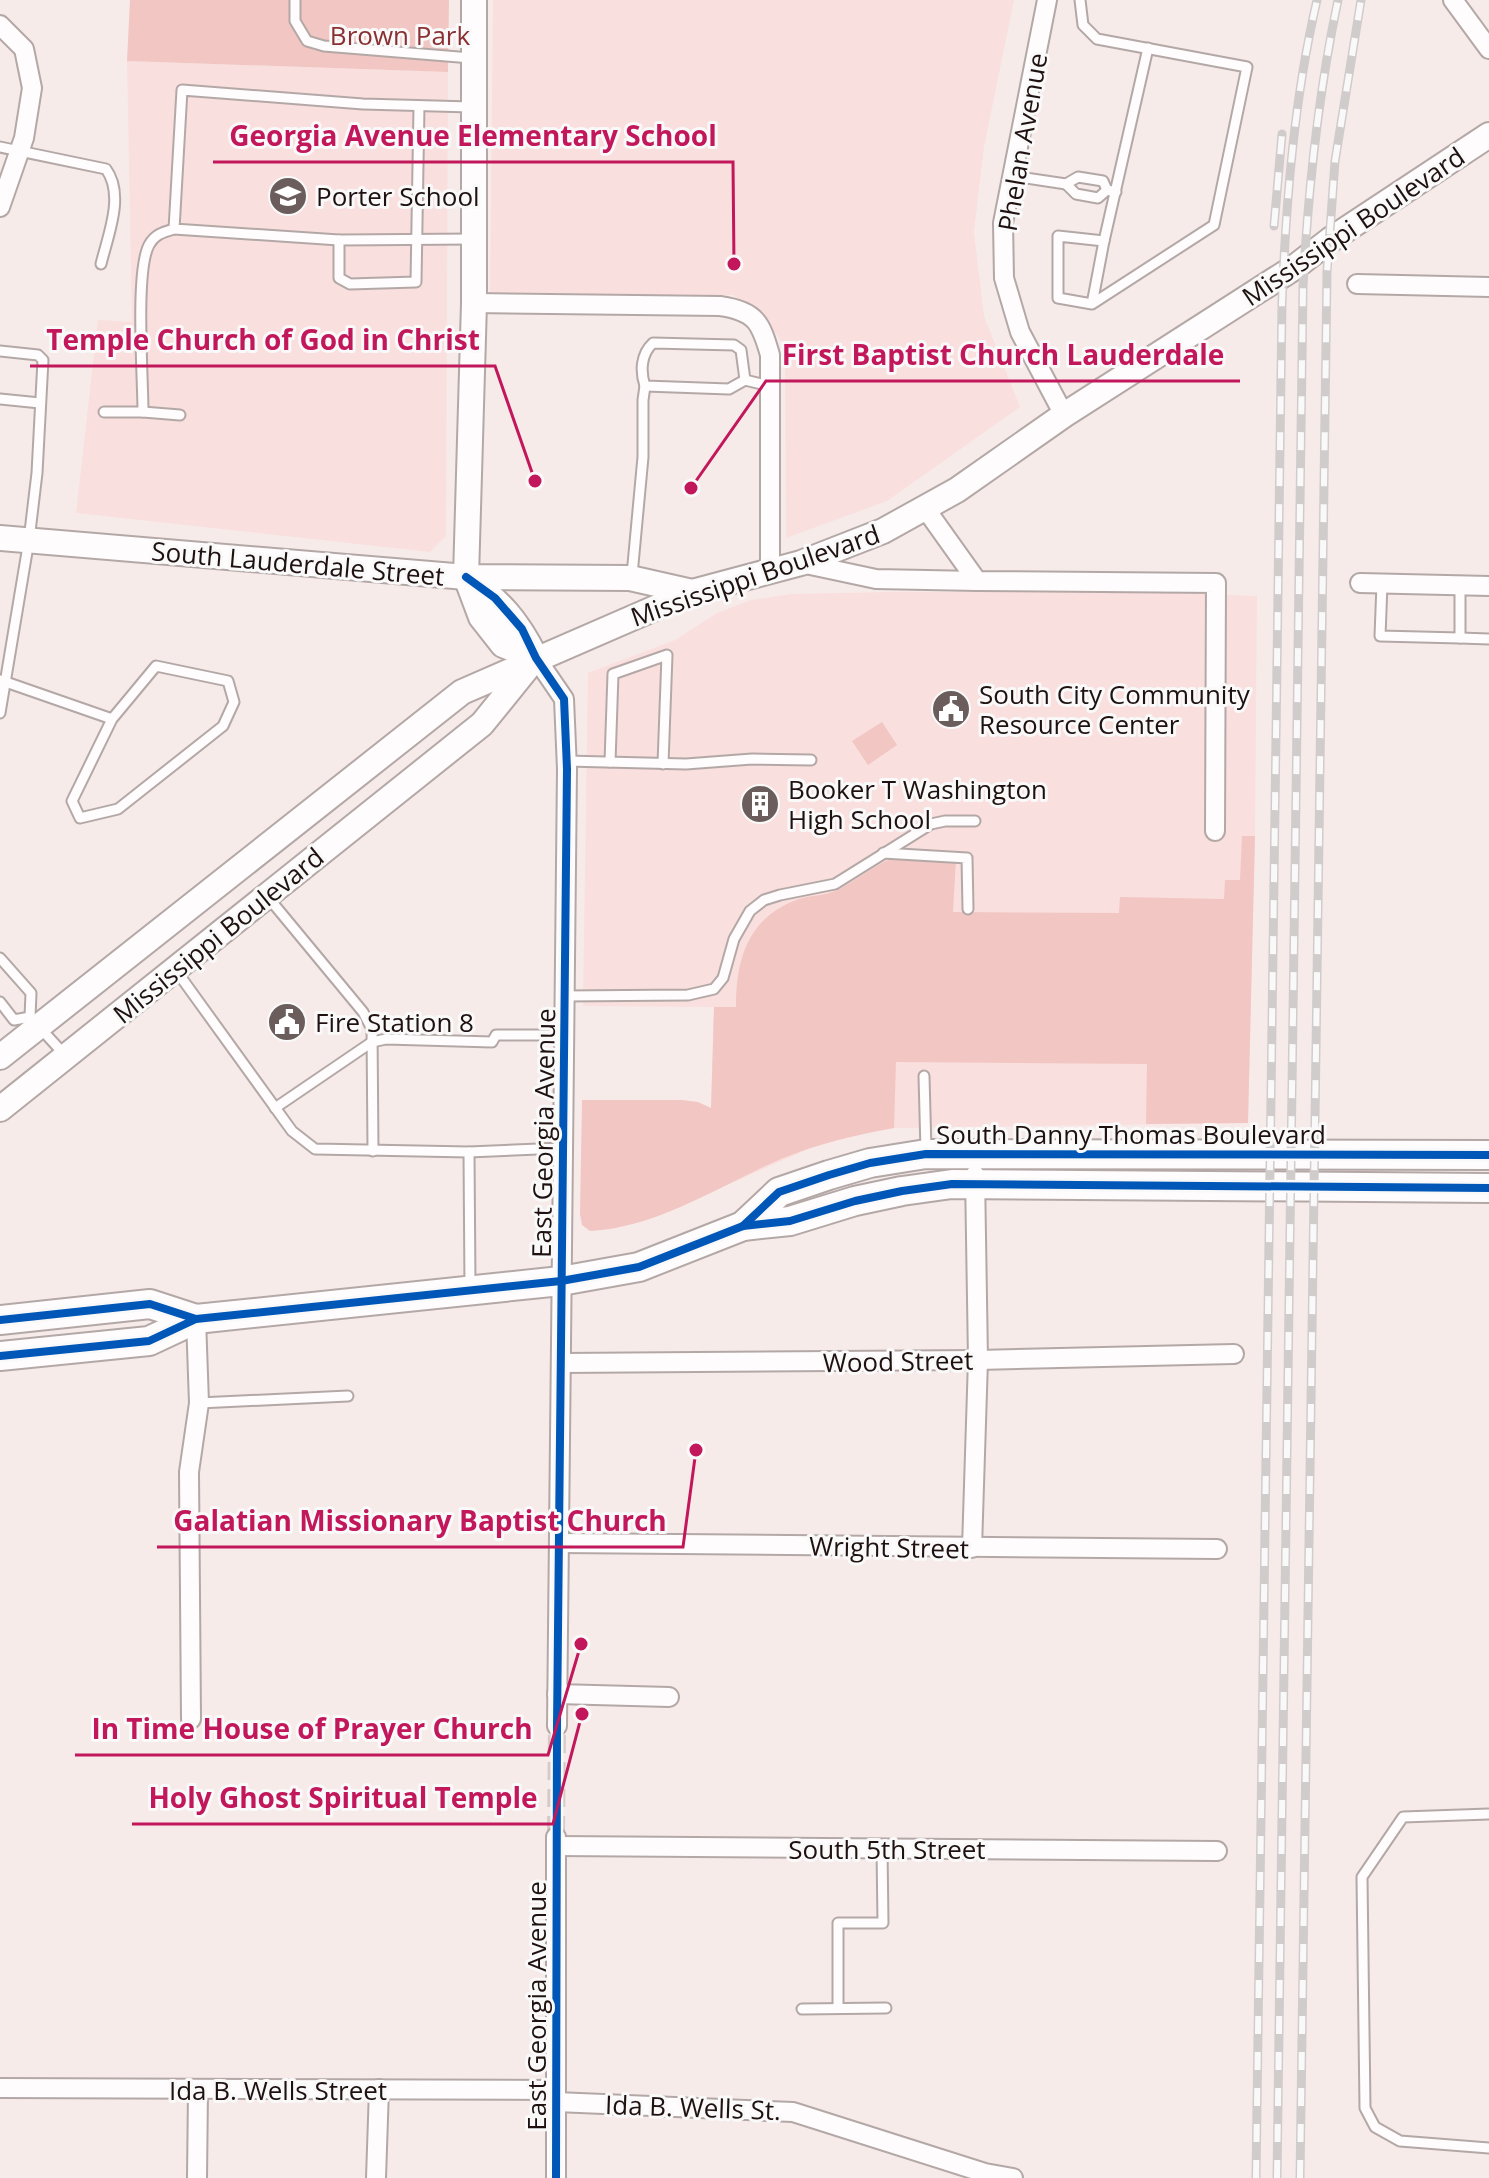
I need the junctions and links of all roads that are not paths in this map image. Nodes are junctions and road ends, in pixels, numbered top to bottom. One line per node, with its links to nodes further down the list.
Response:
1 (295, 0): 9 (lane)
2 (474, 0): 9 (main road)
3 (1047, 0): 15 (street, Phelan Avenue)
4 (1080, 0): 7 (lane)
5 (1453, 0): 8 (street)
6 (0, 25): 14 (street)
7 (1148, 48): 17 (lane); 28 (lane)
8 (1489, 49)
9 (474, 58): 11 (main road)
10 (419, 106): 11 (lane); 19 (lane); 20 (lane)
11 (473, 107): 21 (main road)
12 (1489, 135): 38 (main road, Mississippi Boulevard)
13 (0, 147): 14 (lane)
14 (20, 151): 18 (street); 24 (lane)
15 (1013, 176): 16 (lane); 38 (street, Phelan Avenue)
16 (1066, 184): 17 (lane); 17 (lane)
17 (1112, 191): 23 (lane)
18 (0, 207)
19 (174, 229): 22 (lane); 36 (lane)
20 (418, 238): 21 (lane); 22 (lane); 22 (lane)
21 (474, 239): 27 (main road)
22 (339, 240)
23 (1104, 241): 28 (lane); 28 (lane)
24 (101, 264)
25 (1357, 284): 26 (street)
26 (1489, 287)
27 (474, 303): 32 (street); 44 (main road)
28 (1092, 304)
29 (0, 351): 34 (lane)
30 (745, 380): 31 (lane); 31 (lane); 32 (lane)
31 (645, 386): 45 (lane)
32 (770, 386): 43 (street)
33 (0, 399): 34 (lane)
34 (40, 403): 41 (lane)
35 (104, 412): 36 (lane)
36 (143, 412): 37 (lane)
37 (180, 415)
38 (1064, 415): 39 (main road, Mississippi Boulevard)
39 (925, 508): 42 (main road, Mississippi Boulevard); 46 (street)
40 (0, 538): 41 (main road, South Lauderdale Street)
41 (29, 540): 44 (main road, South Lauderdale Street); 55 (lane)
42 (801, 563): 43 (main road, Mississippi Boulevard); 46 (street)
43 (770, 572): 51 (main road, Mississippi Boulevard)
44 (466, 577): 45 (main road, South Lauderdale Street); 54 (main road)
45 (631, 579): 51 (main road, South Lauderdale Street)
46 (977, 581): 63 (street)
47 (1360, 583): 48 (street)
48 (1382, 584): 49 (street); 52 (lane)
49 (1460, 586): 50 (street); 52 (lane)
50 (1489, 586)
51 (692, 592): 54 (main road, Mississippi Boulevard)
52 (1460, 638): 53 (lane)
53 (1489, 639)
54 (536, 658): 59 (street, East Georgia Avenue); 65 (main road, Mississippi Boulevard); 67 (main road, Mississippi Boulevard)
55 (4, 680): 56 (lane); 57 (lane)
56 (0, 713)
57 (112, 719): 57 (lane)
58 (811, 760): 61 (lane)
59 (566, 761): 60 (lane); 71 (street, East Georgia Avenue)
60 (610, 762): 61 (lane); 61 (lane)
61 (663, 764)
62 (975, 821): 64 (lane)
63 (1215, 831)
64 (883, 853): 66 (lane); 71 (lane)
65 (267, 896): 68 (main road, Mississippi Boulevard); 75 (lane)
66 (968, 909)
67 (184, 912): 68 (main road); 73 (main road, Mississippi Boulevard)
68 (208, 943): 70 (main road, Mississippi Boulevard)
69 (0, 958): 73 (lane)
70 (175, 969): 76 (main road, Mississippi Boulevard); 79 (lane)
71 (564, 996): 74 (street, East Georgia Avenue)
72 (0, 1002): 73 (lane)
73 (35, 1022): 76 (lane); 77 (main road, Mississippi Boulevard)
74 (564, 1035): 75 (lane); 81 (street, East Georgia Avenue)
75 (372, 1042): 79 (lane); 82 (lane)
76 (66, 1056): 80 (main road, Mississippi Boulevard)
77 (0, 1057)
78 (924, 1076): 85 (lane)
79 (275, 1108): 82 (lane)
80 (0, 1109)
81 (562, 1148): 83 (lane); 90 (street, East Georgia Avenue)
82 (373, 1151): 83 (lane)
83 (469, 1152): 91 (lane)
84 (975, 1153): 85 (main road, South Danny Thomas Boulevard); 86 (main road, South Danny Thomas Boulevard); 87 (street)
85 (926, 1154): 89 (main road, South Danny Thomas Boulevard)
86 (1489, 1155)
87 (975, 1182): 88 (main road, South Danny Thomas Boulevard); 89 (main road, South Danny Thomas Boulevard); 96 (street)
88 (1489, 1188)
89 (743, 1226): 90 (main road, South Danny Thomas Boulevard)
90 (561, 1281): 91 (main road, South Danny Thomas Boulevard); 97 (street, East Georgia Avenue)
91 (470, 1291): 92 (main road, South Danny Thomas Boulevard)
92 (196, 1319): 93 (main road, South Danny Thomas Boulevard); 95 (main road, South Danny Thomas Boulevard); 99 (street)
93 (0, 1320)
94 (1234, 1354): 96 (street, Wood Street)
95 (0, 1356)
96 (978, 1360): 97 (street, Wood Street); 101 (street)
97 (562, 1363): 100 (street, East Georgia Avenue)
98 (348, 1396): 99 (lane)
99 (199, 1403): 105 (street)
100 (560, 1543): 101 (street, Wright Street); 103 (street, East Georgia Avenue)
101 (972, 1548): 102 (street, Wright Street)
102 (1217, 1549)
103 (557, 1694): 104 (street); 106 (street, East Georgia Avenue)
104 (669, 1697)
105 (191, 1719)
106 (557, 1726)
107 (1489, 1814): 118 (lane)
108 (556, 1840): 109 (street, South 5th Street); 117 (street, East Georgia Avenue)
109 (882, 1849): 110 (street, South 5th Street); 111 (lane)
110 (1217, 1851)
111 (838, 2008): 112 (lane); 113 (lane)
112 (886, 2008)
113 (802, 2009)
114 (0, 2088): 116 (street, Ida B. Wells Street)
115 (379, 2089): 116 (street, Ida B. Wells Street); 117 (street, Ida B. Wells Street); 120 (street)
116 (198, 2091): 119 (street)
117 (556, 2096): 121 (street, East Georgia Avenue); 122 (street, Ida B. Wells St.)
118 (1489, 2148)
119 (197, 2178)
120 (376, 2178)
121 (556, 2178)
122 (1013, 2178)

